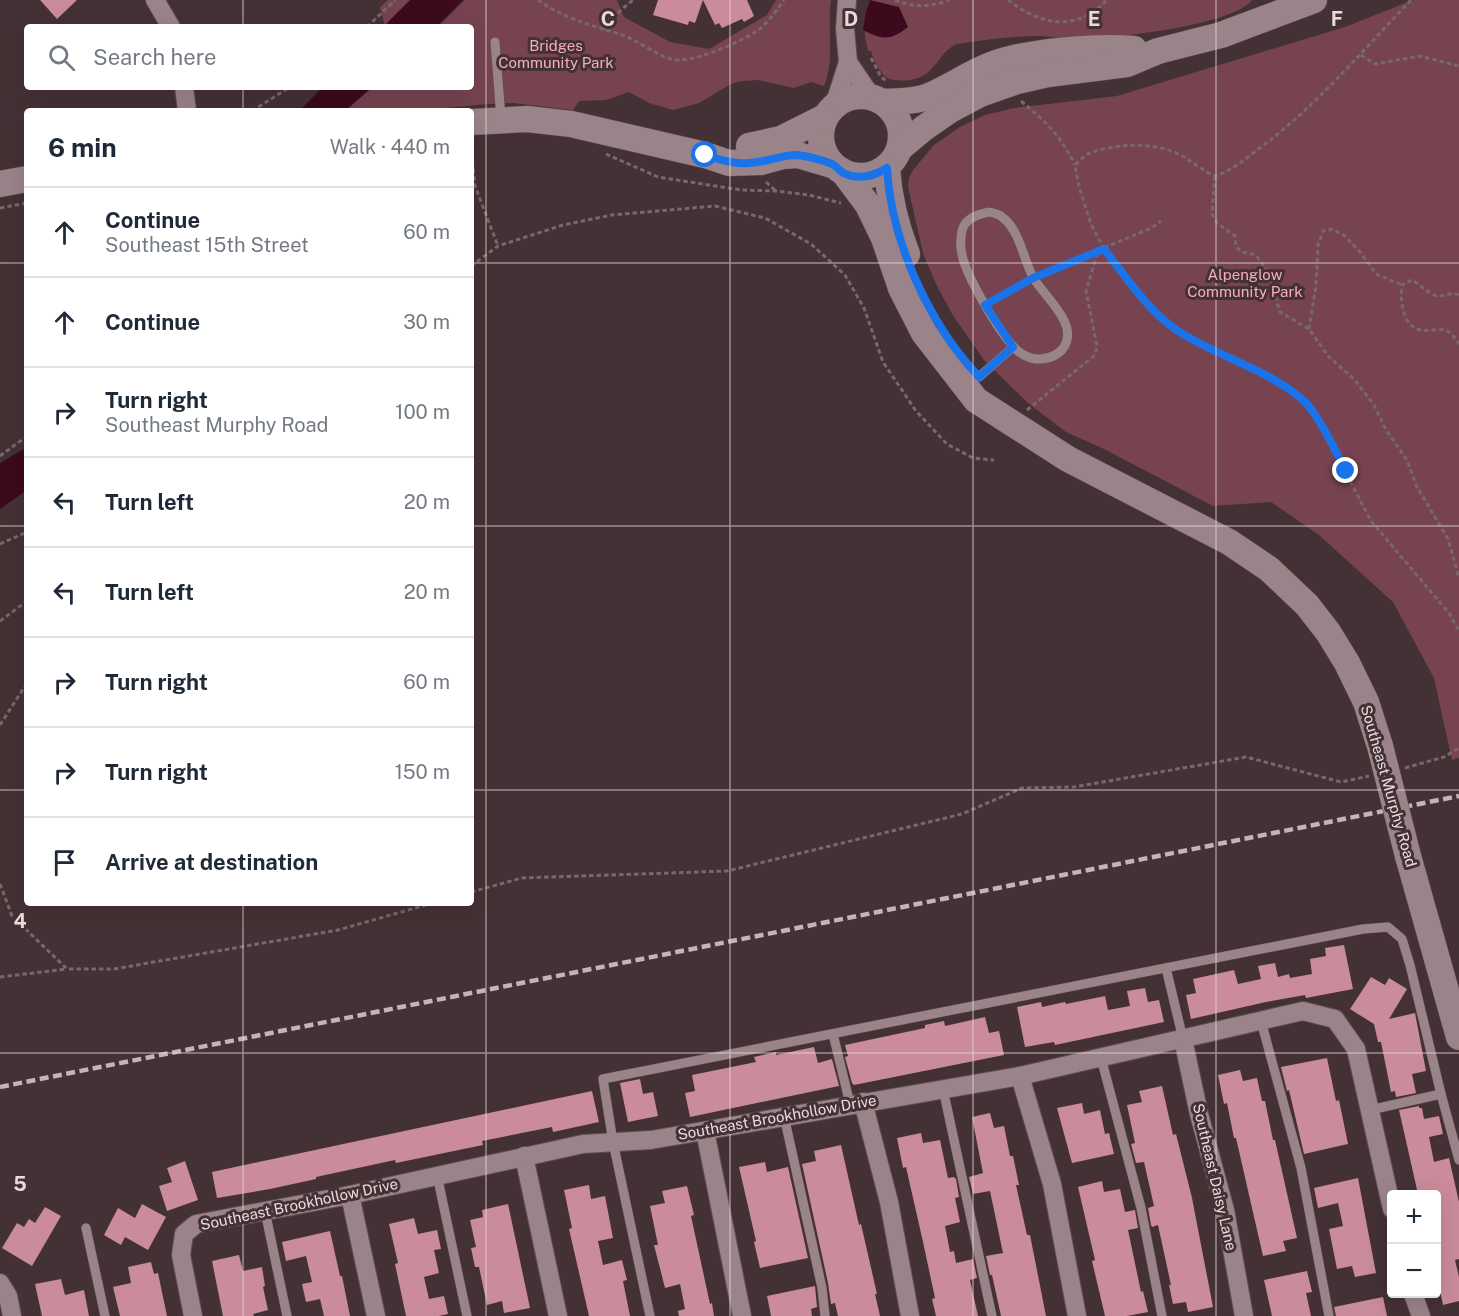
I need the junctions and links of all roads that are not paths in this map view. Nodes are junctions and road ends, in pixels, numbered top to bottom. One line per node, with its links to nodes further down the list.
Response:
1 (155, 0): 4 (street)
2 (847, 0): 7 (street)
3 (1314, 0): 6 (main road)
4 (169, 24)
5 (495, 42): 12 (lane)
6 (1158, 51): 9 (main road); 15 (main road)
7 (849, 62): 9 (street); 11 (street)
8 (184, 90): 10 (street)
9 (881, 94): 11 (main road); 15 (main road)
10 (187, 108)
11 (830, 112): 14 (main road); 16 (main road)
12 (501, 120): 13 (main road); 14 (main road)
13 (474, 122)
14 (705, 155): 16 (main road)
15 (894, 158): 16 (main road); 20 (main road, Southeast Murphy Road)
16 (838, 169): 21 (main road, Southeast Murphy Road)
17 (24, 180): 18 (main road)
18 (0, 184)
19 (1013, 347): 19 (lane); 20 (lane)
20 (979, 377): 21 (main road, Southeast Murphy Road)
21 (1013, 424): 25 (main road, Southeast Murphy Road, bridge)
22 (1166, 968): 24 (lane); 26 (lane); 30 (lane)
23 (1261, 1021): 26 (street, Southeast Brookhollow Drive); 32 (street, Southeast Brookhollow Drive); 60 (lane)
24 (834, 1034): 31 (lane); 35 (lane)
25 (1459, 1037)
26 (1184, 1039): 27 (street, Southeast Brookhollow Drive); 59 (street, Southeast Daisy Lane)
27 (1101, 1058): 28 (street, Southeast Brookhollow Drive); 58 (lane)
28 (1020, 1076): 29 (street, Southeast Brookhollow Drive); 57 (street)
29 (943, 1089): 31 (street, Southeast Brookhollow Drive); 56 (lane)
30 (1441, 1094): 32 (lane); 37 (lane)
31 (856, 1103): 33 (street, Southeast Brookhollow Drive); 55 (street)
32 (1370, 1110): 39 (street)
33 (784, 1116): 34 (street, Southeast Brookhollow Drive); 54 (lane)
34 (705, 1131): 35 (street, Southeast Brookhollow Drive); 53 (street)
35 (613, 1142): 36 (street, Southeast Brookhollow Drive); 52 (lane)
36 (524, 1156): 38 (street, Southeast Brookhollow Drive); 51 (street)
37 (1459, 1160)
38 (437, 1176): 40 (street, Southeast Brookhollow Drive); 50 (lane)
39 (1388, 1190)
40 (350, 1195): 41 (street, Southeast Brookhollow Drive); 49 (street)
41 (265, 1211): 47 (street, Southeast Brookhollow Drive); 48 (lane)
42 (86, 1228): 46 (lane)
43 (0, 1283): 45 (street)
44 (1415, 1298): 61 (street)
45 (12, 1316)
46 (105, 1316)
47 (193, 1316)
48 (287, 1316)
49 (376, 1316)
50 (466, 1316)
51 (558, 1316)
52 (650, 1316)
53 (742, 1316)
54 (825, 1316)
55 (910, 1316)
56 (992, 1316)
57 (1077, 1316)
58 (1162, 1316)
59 (1244, 1316)
60 (1329, 1316)
61 (1421, 1316)

